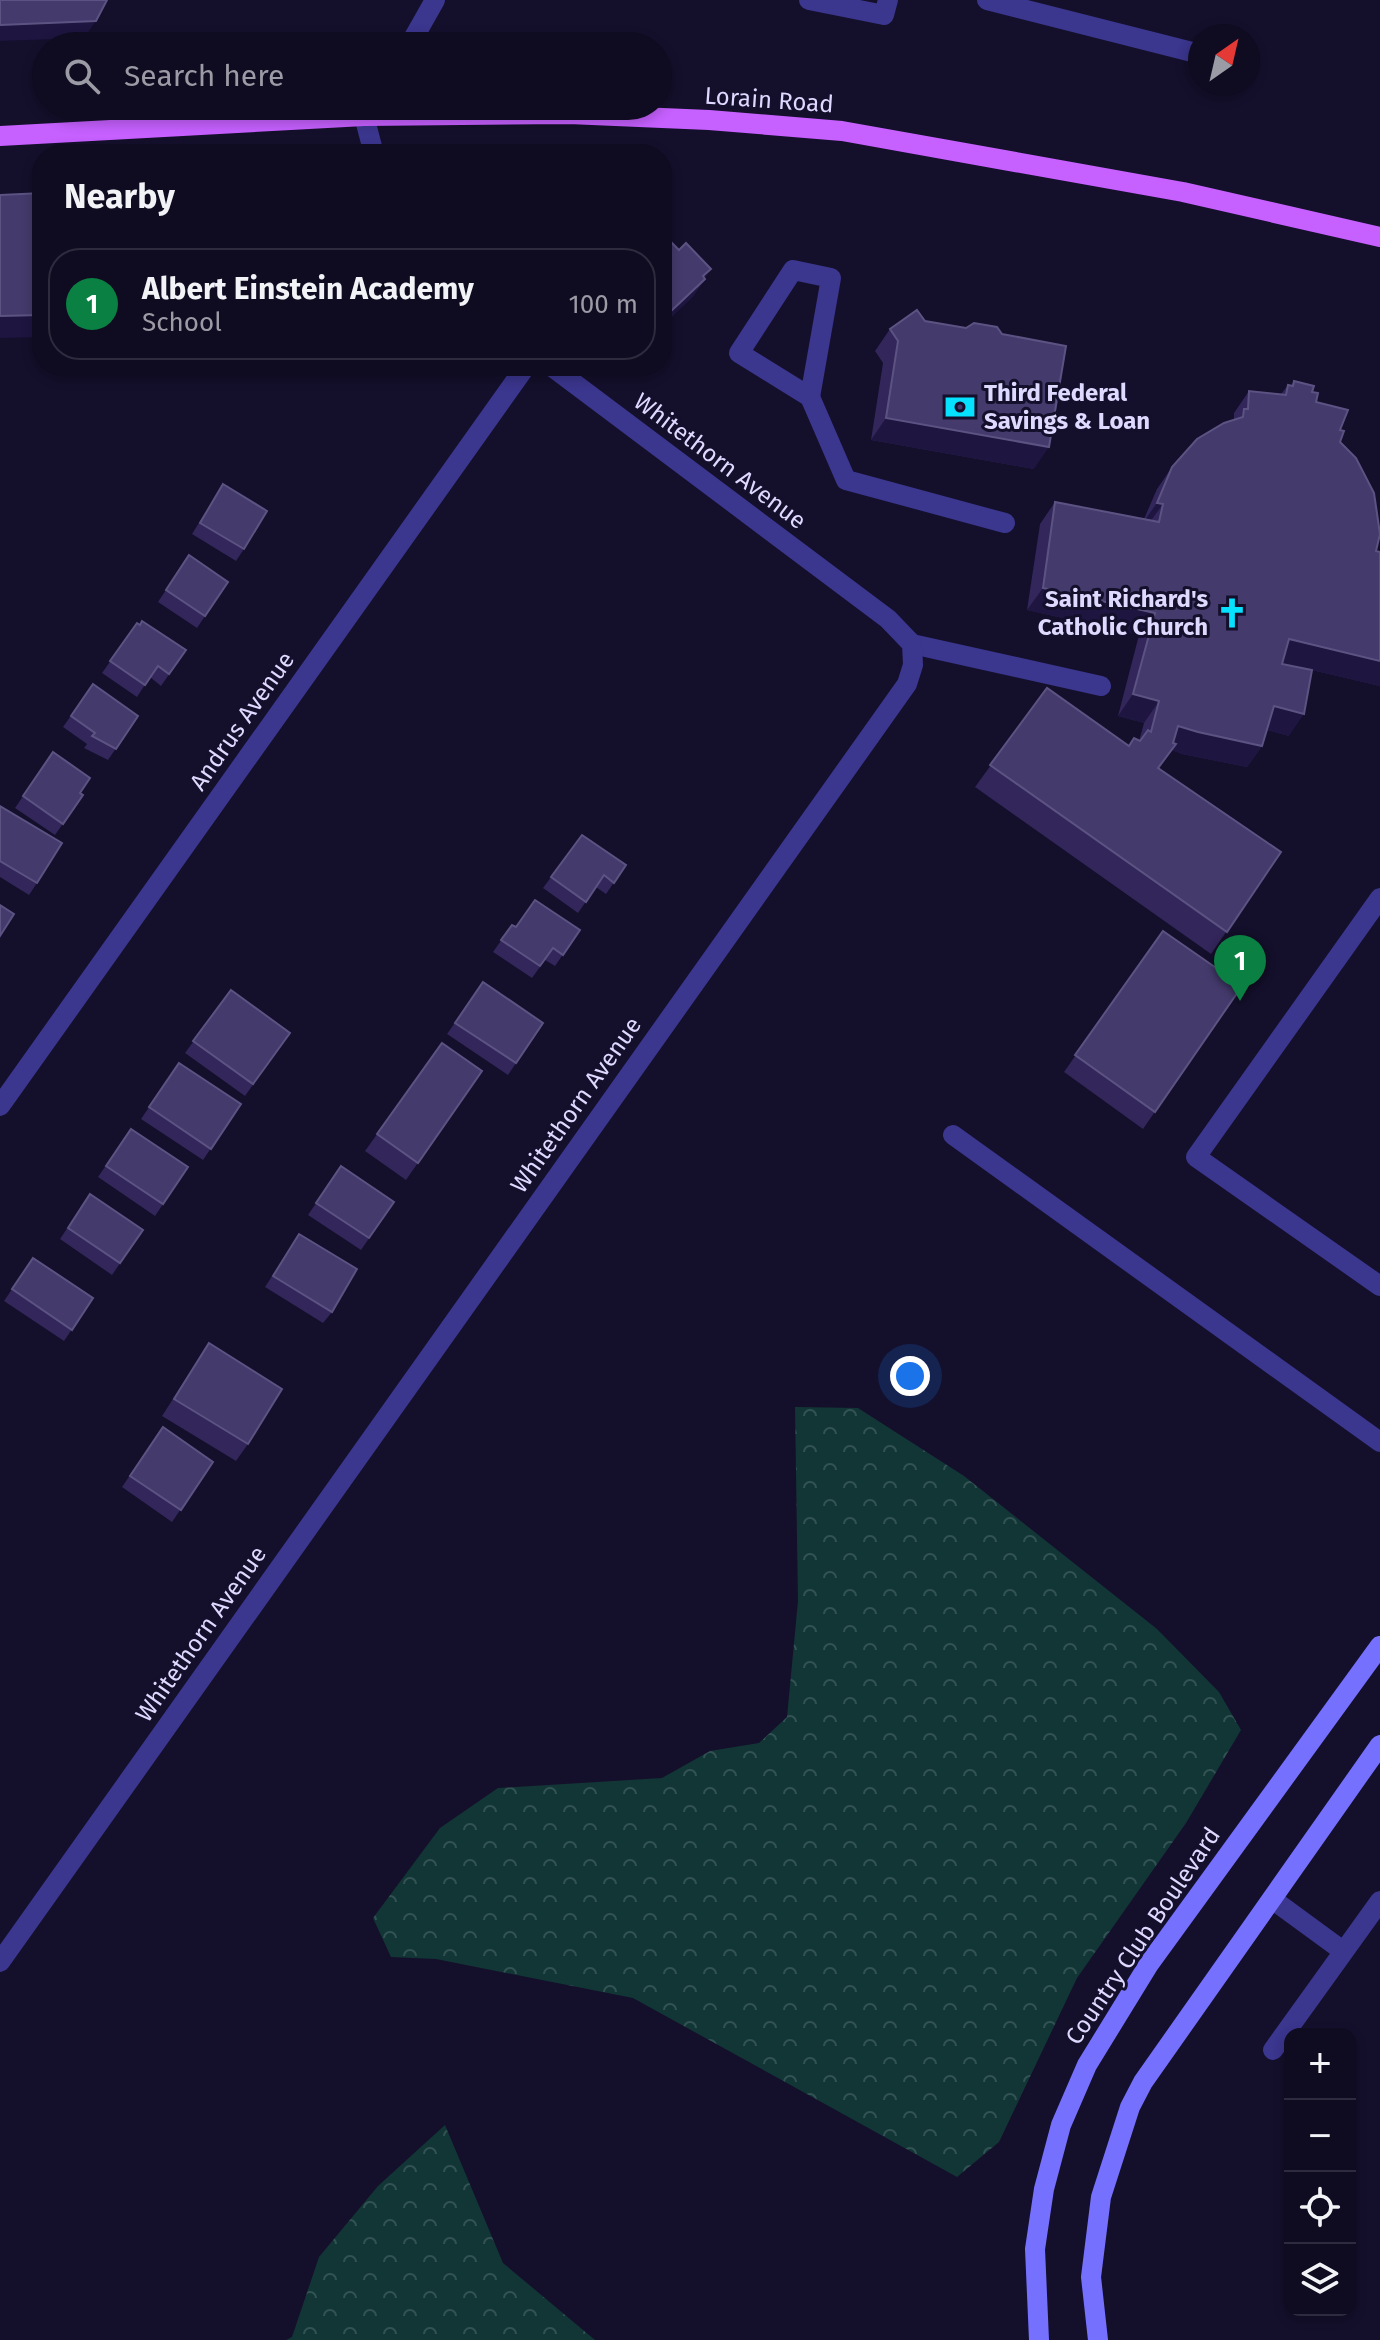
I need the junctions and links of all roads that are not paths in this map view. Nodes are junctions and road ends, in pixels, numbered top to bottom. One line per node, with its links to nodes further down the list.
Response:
1 (435, 0): 5 (street)
2 (809, 0): 3 (street)
3 (888, 0)
4 (987, 0): 6 (street)
5 (417, 32)
6 (1188, 51)
7 (672, 118): 12 (main road, Lorain Road)
8 (235, 120): 10 (main road, Lorain Road)
9 (368, 120): 11 (street)
10 (0, 136)
11 (372, 144)
12 (1380, 237)
13 (519, 376): 20 (street, Andrus Avenue)
14 (564, 376): 17 (street, Whitethorn Avenue)
15 (810, 397): 15 (street); 16 (street)
16 (1005, 523)
17 (912, 644): 18 (street); 29 (street, Whitethorn Avenue)
18 (1101, 686)
19 (1380, 898): 22 (street)
20 (0, 1106)
21 (953, 1135): 23 (street)
22 (1380, 1286)
23 (1380, 1442)
24 (1380, 1646): 31 (street, Country Club Boulevard)
25 (1380, 1745): 26 (street)
26 (1272, 1899): 28 (street); 32 (street)
27 (1380, 1901): 28 (street)
28 (1343, 1951): 30 (street)
29 (0, 1962)
30 (1273, 2050)
31 (1039, 2340)
32 (1098, 2340)

